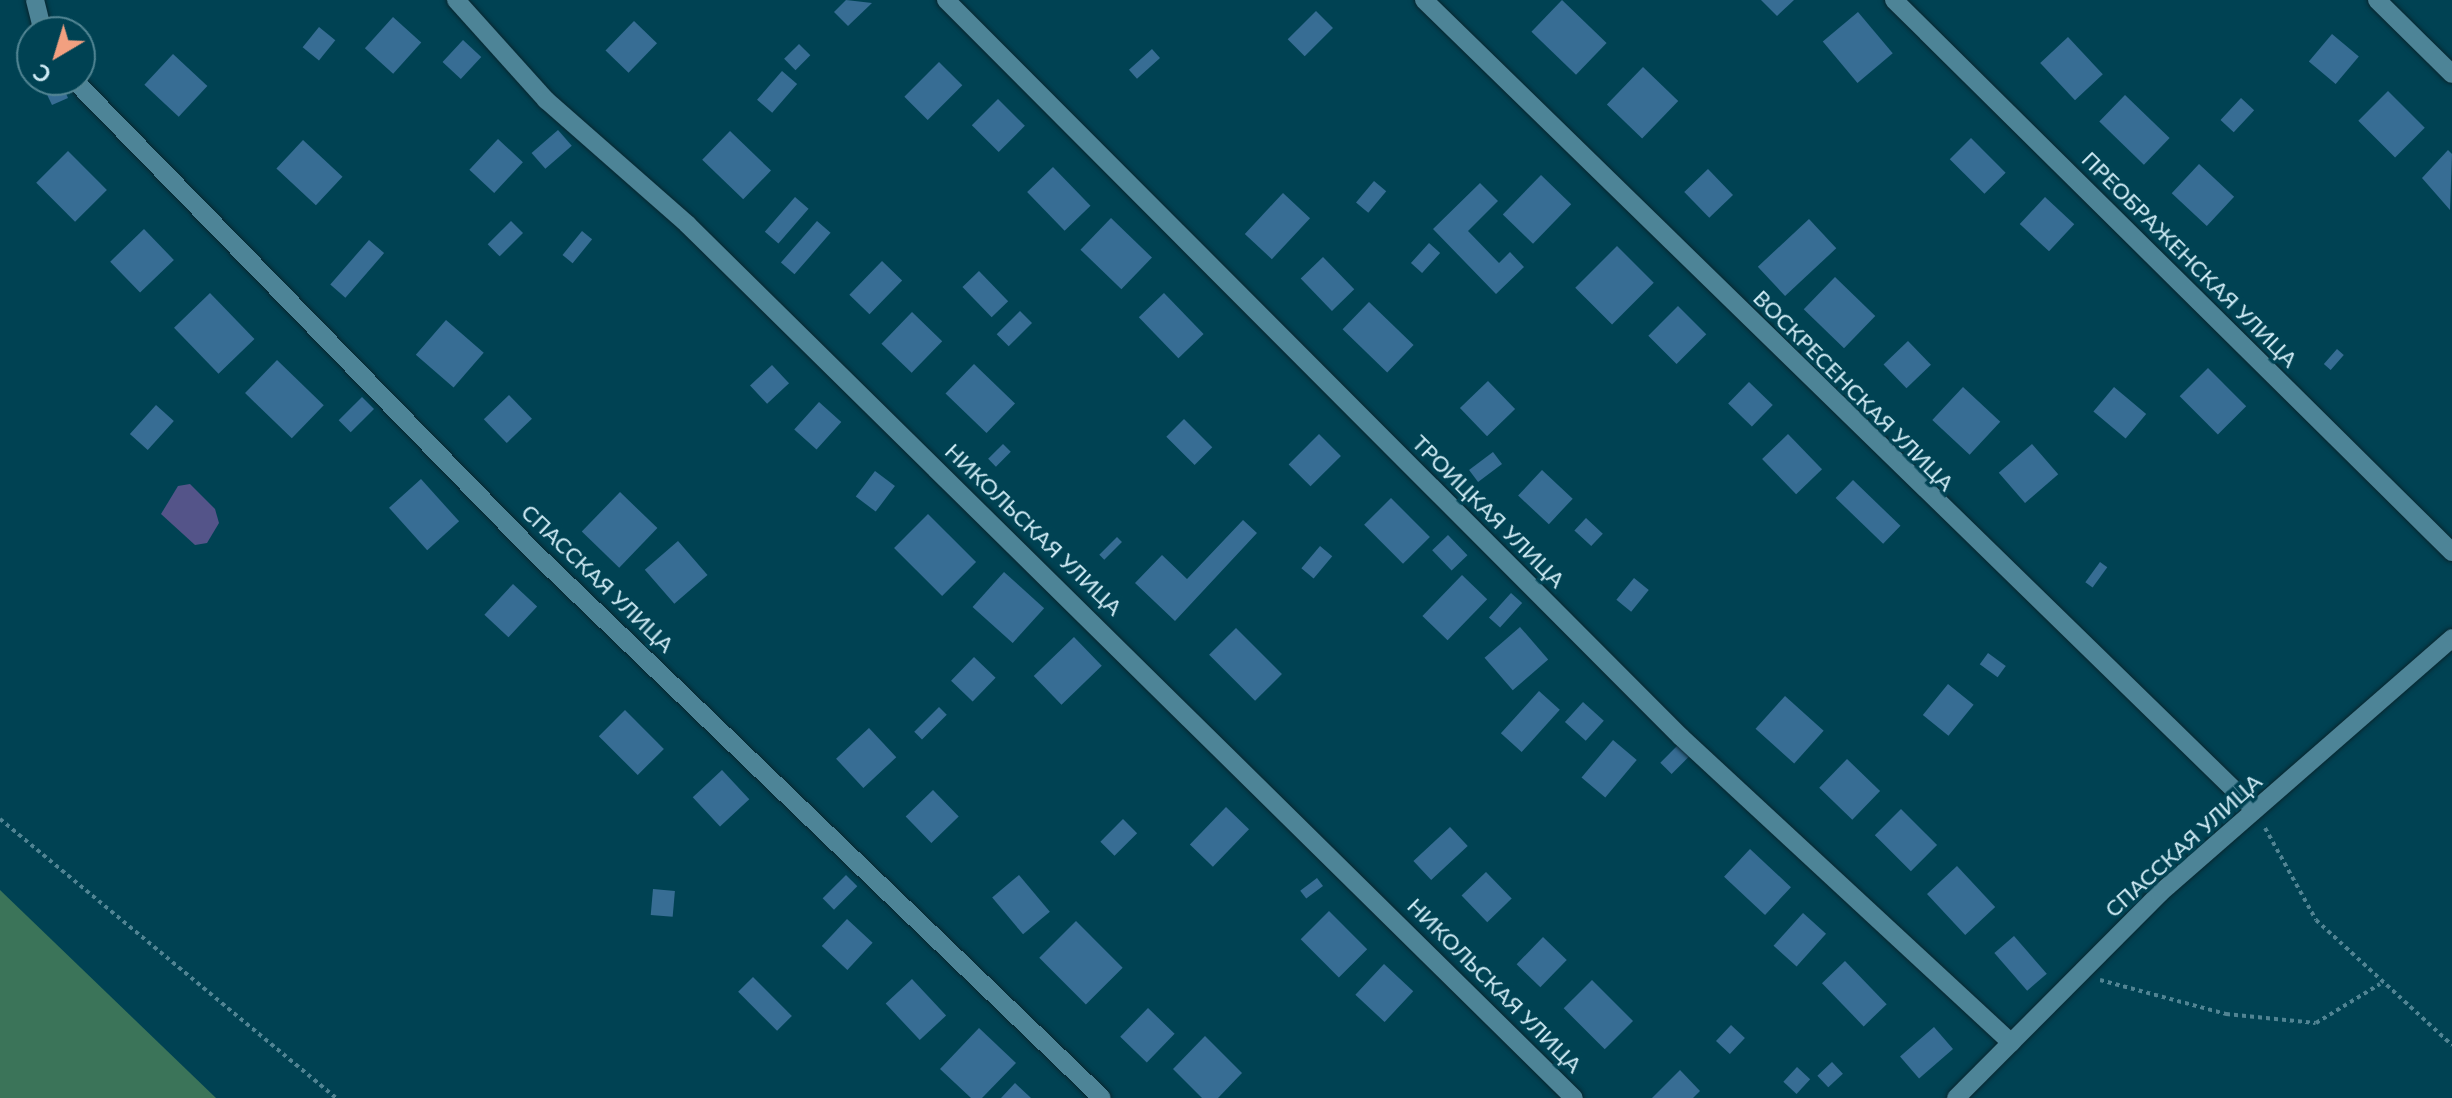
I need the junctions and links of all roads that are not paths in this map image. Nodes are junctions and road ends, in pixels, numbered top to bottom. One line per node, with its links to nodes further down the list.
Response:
1 (456, 0): 13 (street, НИКОЛЬСКАЯ УЛИЦА)
2 (946, 0): 11 (street, ТРОИЦКАЯ УЛИЦА)
3 (1424, 0): 10 (street, ВОСКРЕСЕНСКАЯ УЛИЦА)
4 (1894, 0): 8 (street, ПРЕОБРАЖЕНСКАЯ УЛИЦА)
5 (2377, 0): 6 (street)
6 (2452, 74)
7 (90, 96): 12 (street, СПАССКАЯ УЛИЦА)
8 (2452, 552)
9 (2452, 638): 10 (street, СПАССКАЯ УЛИЦА)
10 (2255, 810): 11 (street, СПАССКАЯ УЛИЦА)
11 (2011, 1043): 14 (street, СПАССКАЯ УЛИЦА)
12 (1102, 1098)
13 (1574, 1098)
14 (1956, 1098)

